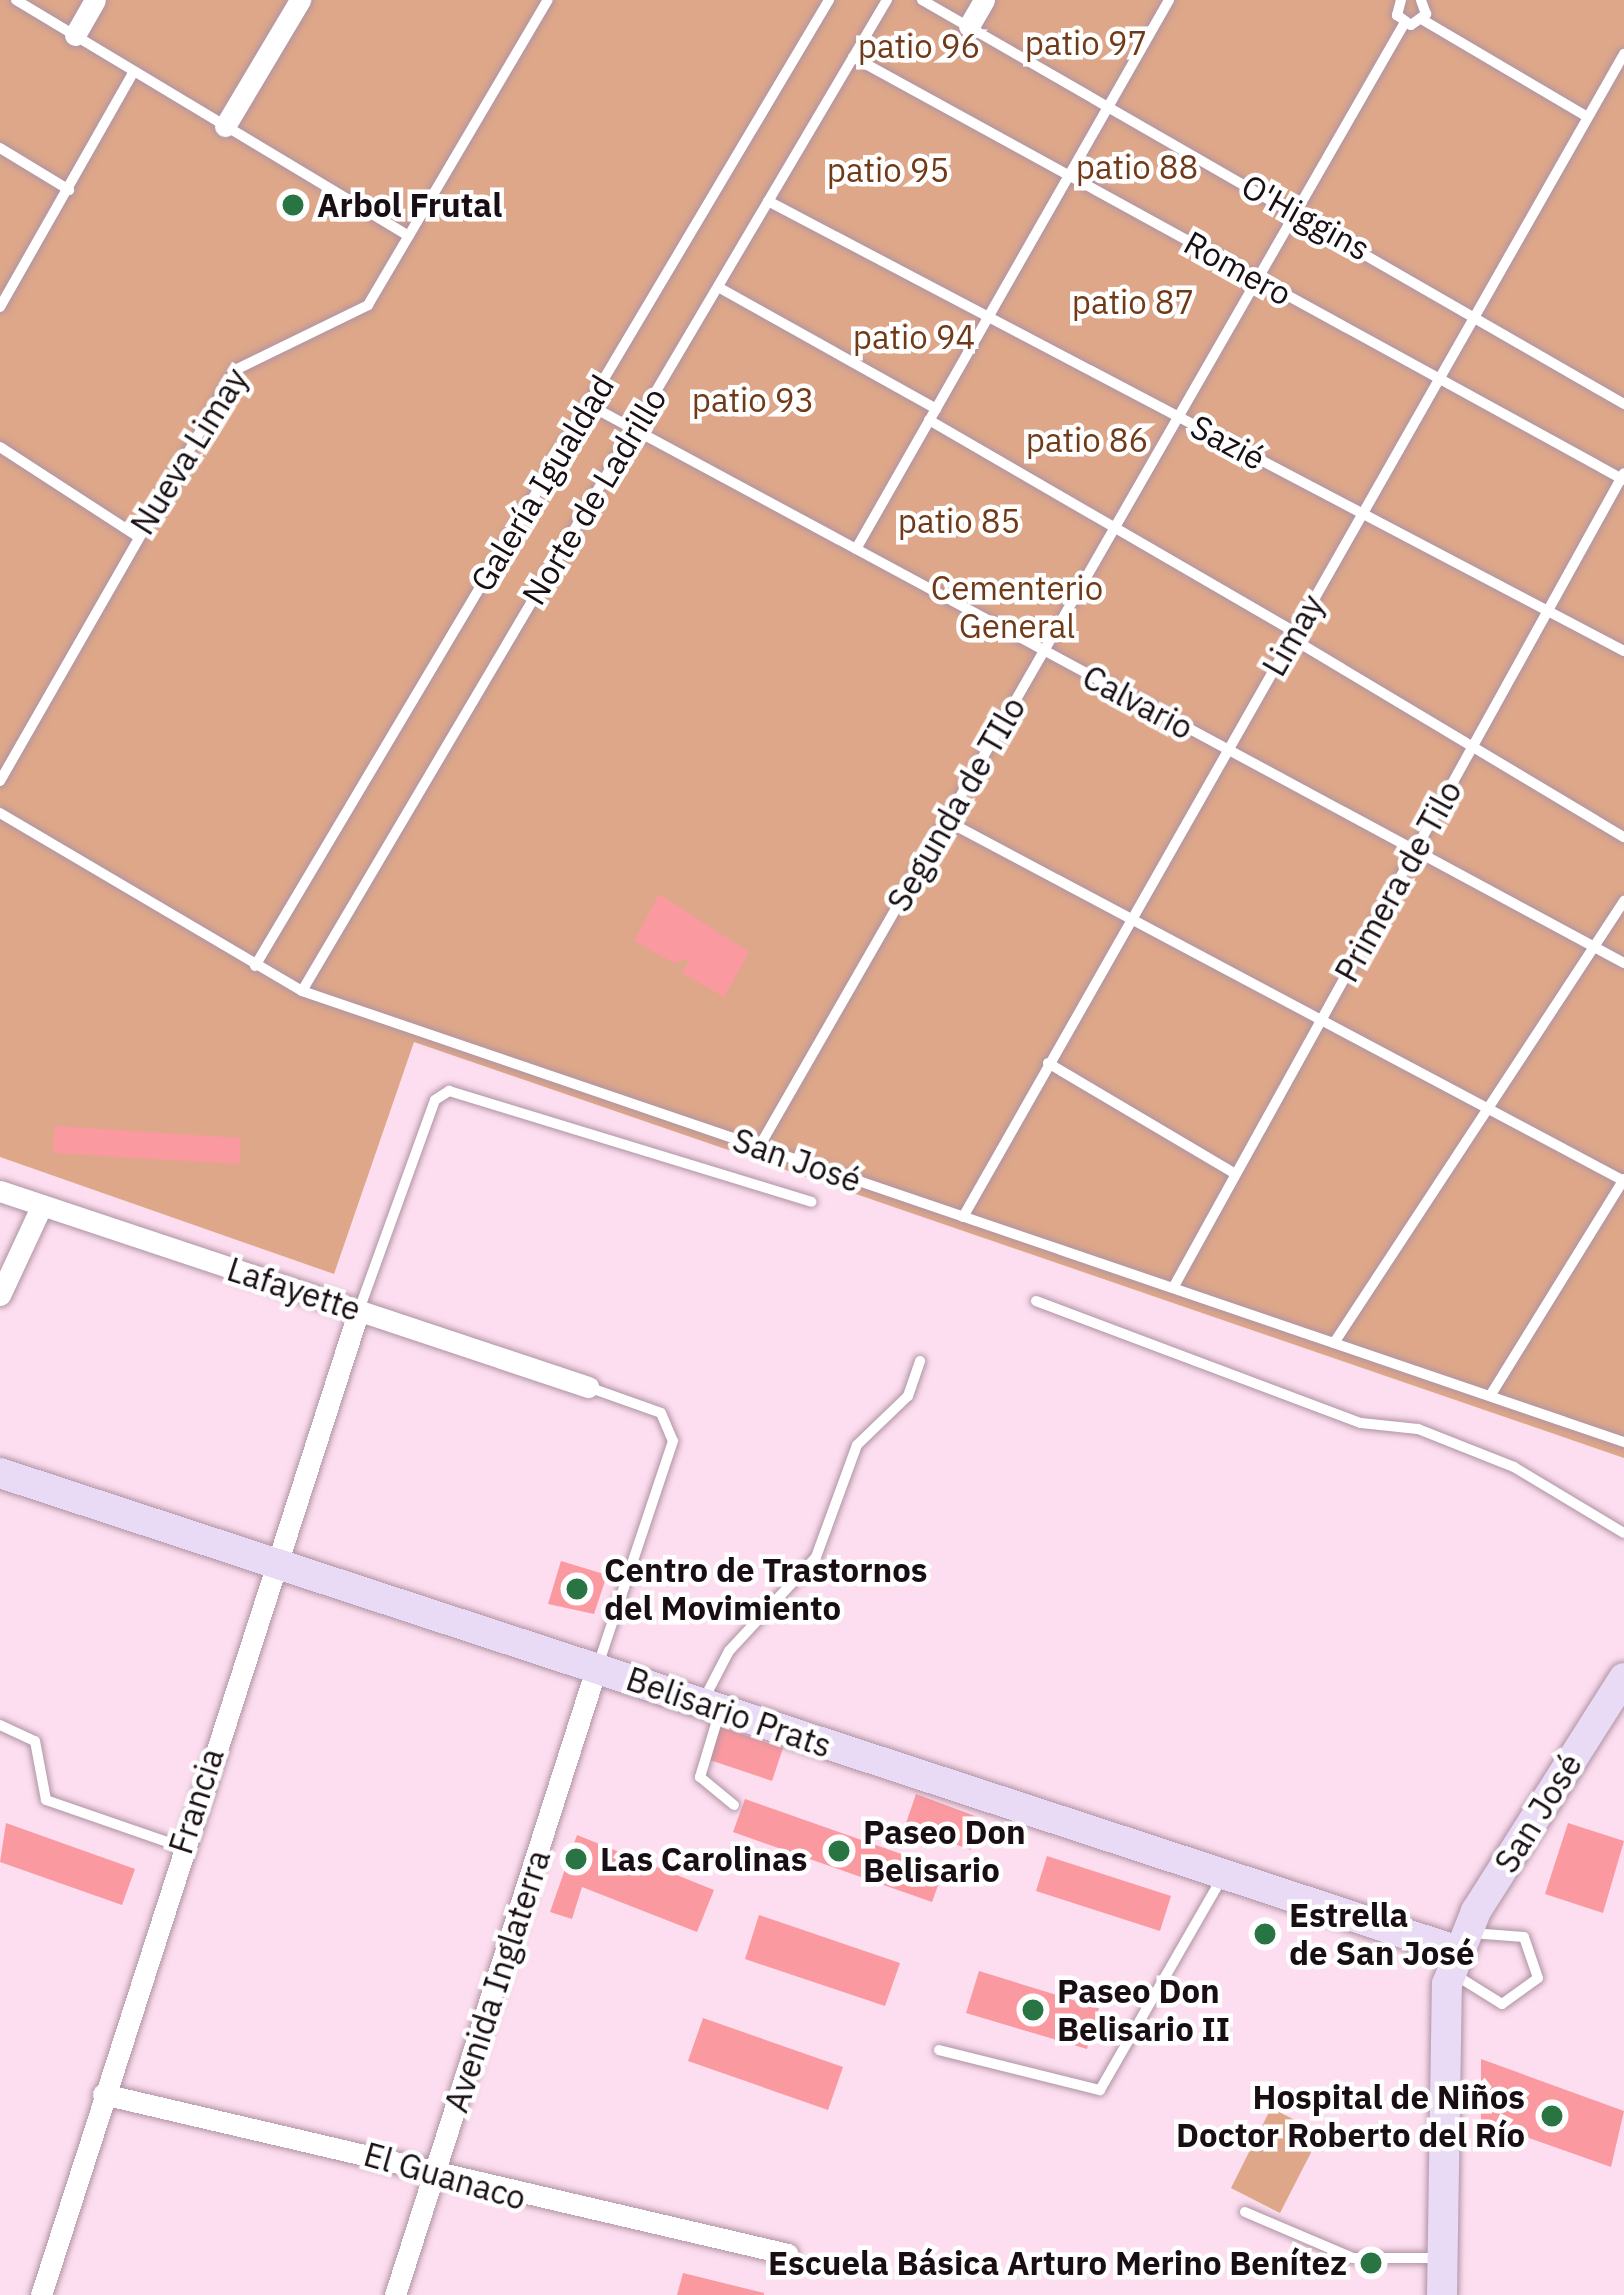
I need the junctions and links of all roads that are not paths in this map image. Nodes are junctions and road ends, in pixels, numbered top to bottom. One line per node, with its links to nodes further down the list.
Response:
1 (16, 0): 15 (lane)
2 (95, 0): 15 (street)
3 (300, 0): 21 (street)
4 (548, 0): 27 (lane, Nueva Limay)
5 (829, 0): 35 (lane, Galería Igualdad)
6 (887, 0): 17 (lane, Norte de Ladrillo)
7 (922, 0): 14 (lane, O'Higgins)
8 (984, 0): 14 (street)
9 (1169, 0): 19 (lane)
10 (1421, 0): 12 (lane)
11 (1397, 1): 13 (lane)
12 (1423, 20): 13 (lane); 20 (lane)
13 (1404, 23): 26 (lane, Segunda de TIlo)
14 (969, 26): 19 (lane, O'Higgins)
15 (75, 35): 18 (lane)
16 (1624, 54): 20 (lane, Limay)
17 (853, 57): 23 (lane, Romero); 25 (lane, Norte de Ladrillo)
18 (134, 71): 21 (lane); 24 (lane)
19 (1109, 106): 23 (lane); 26 (lane, O'Higgins)
20 (1588, 116): 31 (lane, Limay)
21 (225, 126): 27 (lane)
22 (0, 148): 24 (lane)
23 (1069, 176): 28 (lane, Romero); 32 (lane)
24 (69, 190): 30 (lane)
25 (768, 201): 29 (lane, Norte de Ladrillo); 32 (lane, Sazié)
26 (1297, 212): 28 (lane, Segunda de TIlo); 31 (lane, O'Higgins)
27 (409, 236): 43 (lane, Nueva Limay)
28 (1258, 279): 33 (lane, Romero); 37 (lane, Segunda de TIlo)
29 (718, 287): 36 (lane); 38 (lane, Norte de Ladrillo)
30 (0, 307)
31 (1476, 313): 33 (lane, Limay); 34 (lane, O'Higgins)
32 (988, 317): 36 (lane); 37 (lane, Sazié)
33 (1439, 378): 40 (lane, Romero); 41 (lane, Limay)
34 (1624, 404)
35 (589, 405): 38 (lane, Calvario); 60 (lane, Galería Igualdad)
36 (933, 415): 42 (lane); 44 (lane)
37 (1179, 417): 41 (lane, Sazié); 42 (lane, Segunda de TIlo)
38 (634, 429): 44 (lane, Calvario); 61 (lane, Norte de Ladrillo)
39 (0, 447): 43 (lane)
40 (1623, 477): 45 (lane, Primera de Tilo)
41 (1362, 513): 45 (lane, Sazié); 46 (lane, Limay)
42 (1115, 528): 46 (lane); 47 (lane, Segunda de TIlo)
43 (137, 536): 51 (lane, Nueva Limay)
44 (856, 549): 47 (lane, Calvario)
45 (1548, 611): 48 (lane, Sazié); 49 (lane, Primera de Tilo)
46 (1292, 635): 49 (lane); 50 (lane, Limay)
47 (1044, 651): 50 (lane, Calvario); 53 (lane, Segunda de TIlo)
48 (1624, 651)
49 (1473, 746): 54 (lane); 55 (lane, Primera de Tilo)
50 (1227, 750): 55 (lane, Calvario); 57 (lane, Limay)
51 (0, 781)
52 (0, 813): 60 (lane, San José)
53 (947, 821): 57 (lane); 65 (lane, Segunda de TIlo)
54 (1624, 837)
55 (1415, 851): 58 (lane, Calvario); 62 (lane, Primera de Tilo)
56 (1624, 901): 58 (lane)
57 (1131, 919): 62 (lane); 63 (lane, Limay)
58 (1594, 946): 59 (lane, Calvario); 64 (lane)
59 (1624, 963)
60 (256, 966): 61 (lane, San José)
61 (302, 991): 65 (lane, San José)
62 (1321, 1020): 64 (lane); 66 (lane, Primera de Tilo)
63 (1048, 1063): 66 (lane); 71 (lane, Limay)
64 (1487, 1109): 67 (lane); 76 (lane)
65 (760, 1147): 71 (lane, San José)
66 (1236, 1174): 72 (lane, Primera de Tilo)
67 (1624, 1180): 79 (lane)
68 (0, 1191): 70 (street, Lafayette)
69 (811, 1202): 75 (lane)
70 (42, 1205): 73 (street); 75 (street, Lafayette)
71 (963, 1216): 72 (lane, San José)
72 (1173, 1288): 76 (lane, San José)
73 (0, 1295)
74 (1036, 1301): 82 (lane)
75 (359, 1310): 78 (street, Lafayette); 83 (street, Francia)
76 (1334, 1343): 79 (lane, San José)
77 (920, 1361): 86 (lane)
78 (588, 1387): 84 (lane)
79 (1490, 1396): 80 (lane, San José)
80 (1624, 1442)
81 (0, 1473): 83 (street, Belisario Prats)
82 (1624, 1533)
83 (273, 1561): 84 (street, Belisario Prats); 89 (street, Francia)
84 (597, 1666): 86 (street, Belisario Prats); 94 (street, Avenida Inglaterra)
85 (1624, 1678): 91 (street, San José)
86 (711, 1707): 88 (lane); 90 (street, Belisario Prats)
87 (0, 1725): 89 (lane)
88 (734, 1805)
89 (182, 1847): 93 (street, Francia)
90 (1223, 1875): 91 (street, Belisario Prats); 92 (lane)
91 (1458, 1951): 91 (lane); 97 (street)
92 (940, 2050)
93 (103, 2094): 94 (street, El Guanaco); 98 (street, Francia)
94 (435, 2175): 96 (street, El Guanaco); 99 (street, Avenida Inglaterra)
95 (1245, 2212): 97 (lane)
96 (788, 2254)
97 (1442, 2257): 100 (street)
98 (41, 2295)
99 (395, 2295)
100 (1442, 2295)

